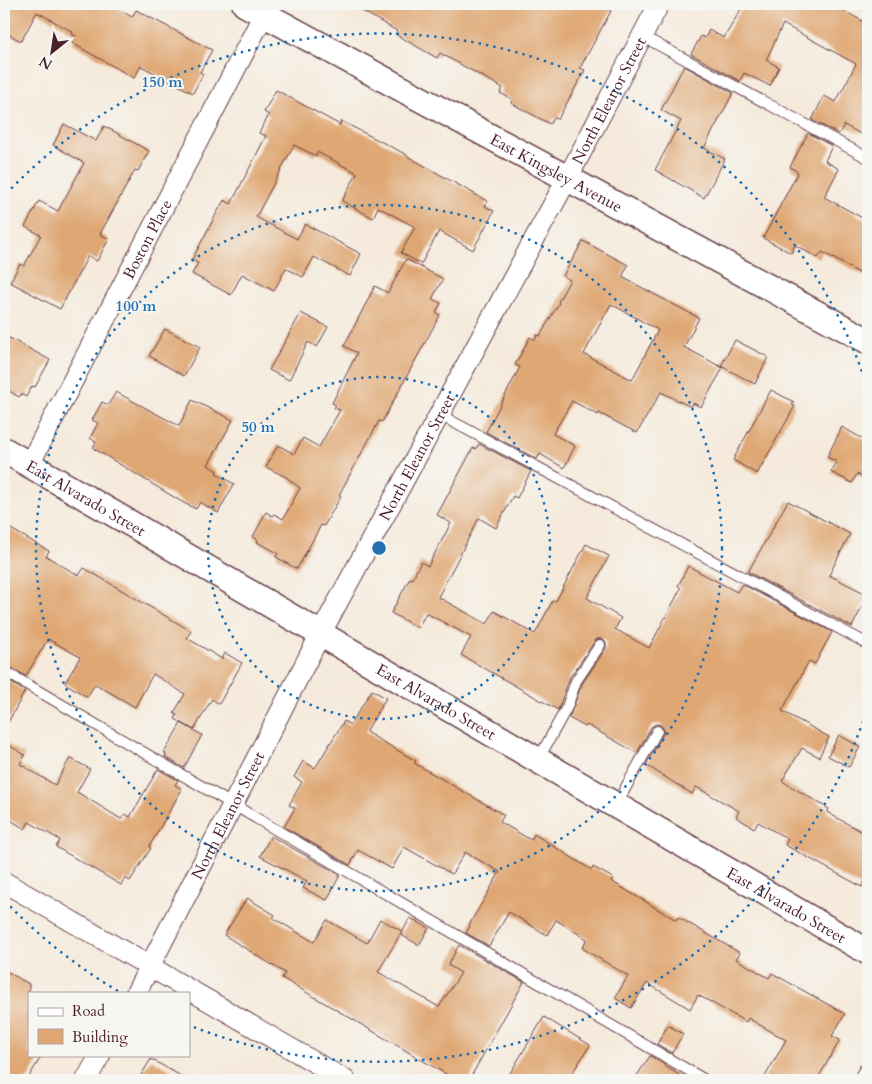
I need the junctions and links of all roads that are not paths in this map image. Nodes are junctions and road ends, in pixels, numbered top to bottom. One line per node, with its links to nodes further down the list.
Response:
1 (659, 4): 3 (street, North Eleanor Street)
2 (255, 9): 5 (street, East Kingsley Avenue); 9 (street, Boston Place)
3 (642, 36): 4 (lane); 5 (street, North Eleanor Street)
4 (868, 158)
5 (567, 179): 6 (street, East Kingsley Avenue); 7 (street, North Eleanor Street)
6 (868, 341)
7 (440, 414): 10 (street, North Eleanor Street); 11 (lane)
8 (4, 450): 9 (street, East Alvarado Street)
9 (29, 465): 10 (street, East Alvarado Street)
10 (321, 634): 15 (street, East Alvarado Street); 16 (street, North Eleanor Street)
11 (868, 644)
12 (600, 645): 15 (lane)
13 (4, 671): 16 (lane)
14 (657, 731): 17 (lane)
15 (538, 760): 17 (street, East Alvarado Street)
16 (233, 804): 20 (street, North Eleanor Street); 26 (lane)
17 (616, 805): 19 (street, East Alvarado Street)
18 (4, 882): 20 (street)
19 (868, 952)
20 (151, 966): 21 (street, North Eleanor Street); 25 (street)
21 (137, 992)
22 (99, 1056): 24 (street)
23 (868, 1073): 27 (street)
24 (86, 1080)
25 (345, 1080)
26 (705, 1080)
27 (864, 1080)

